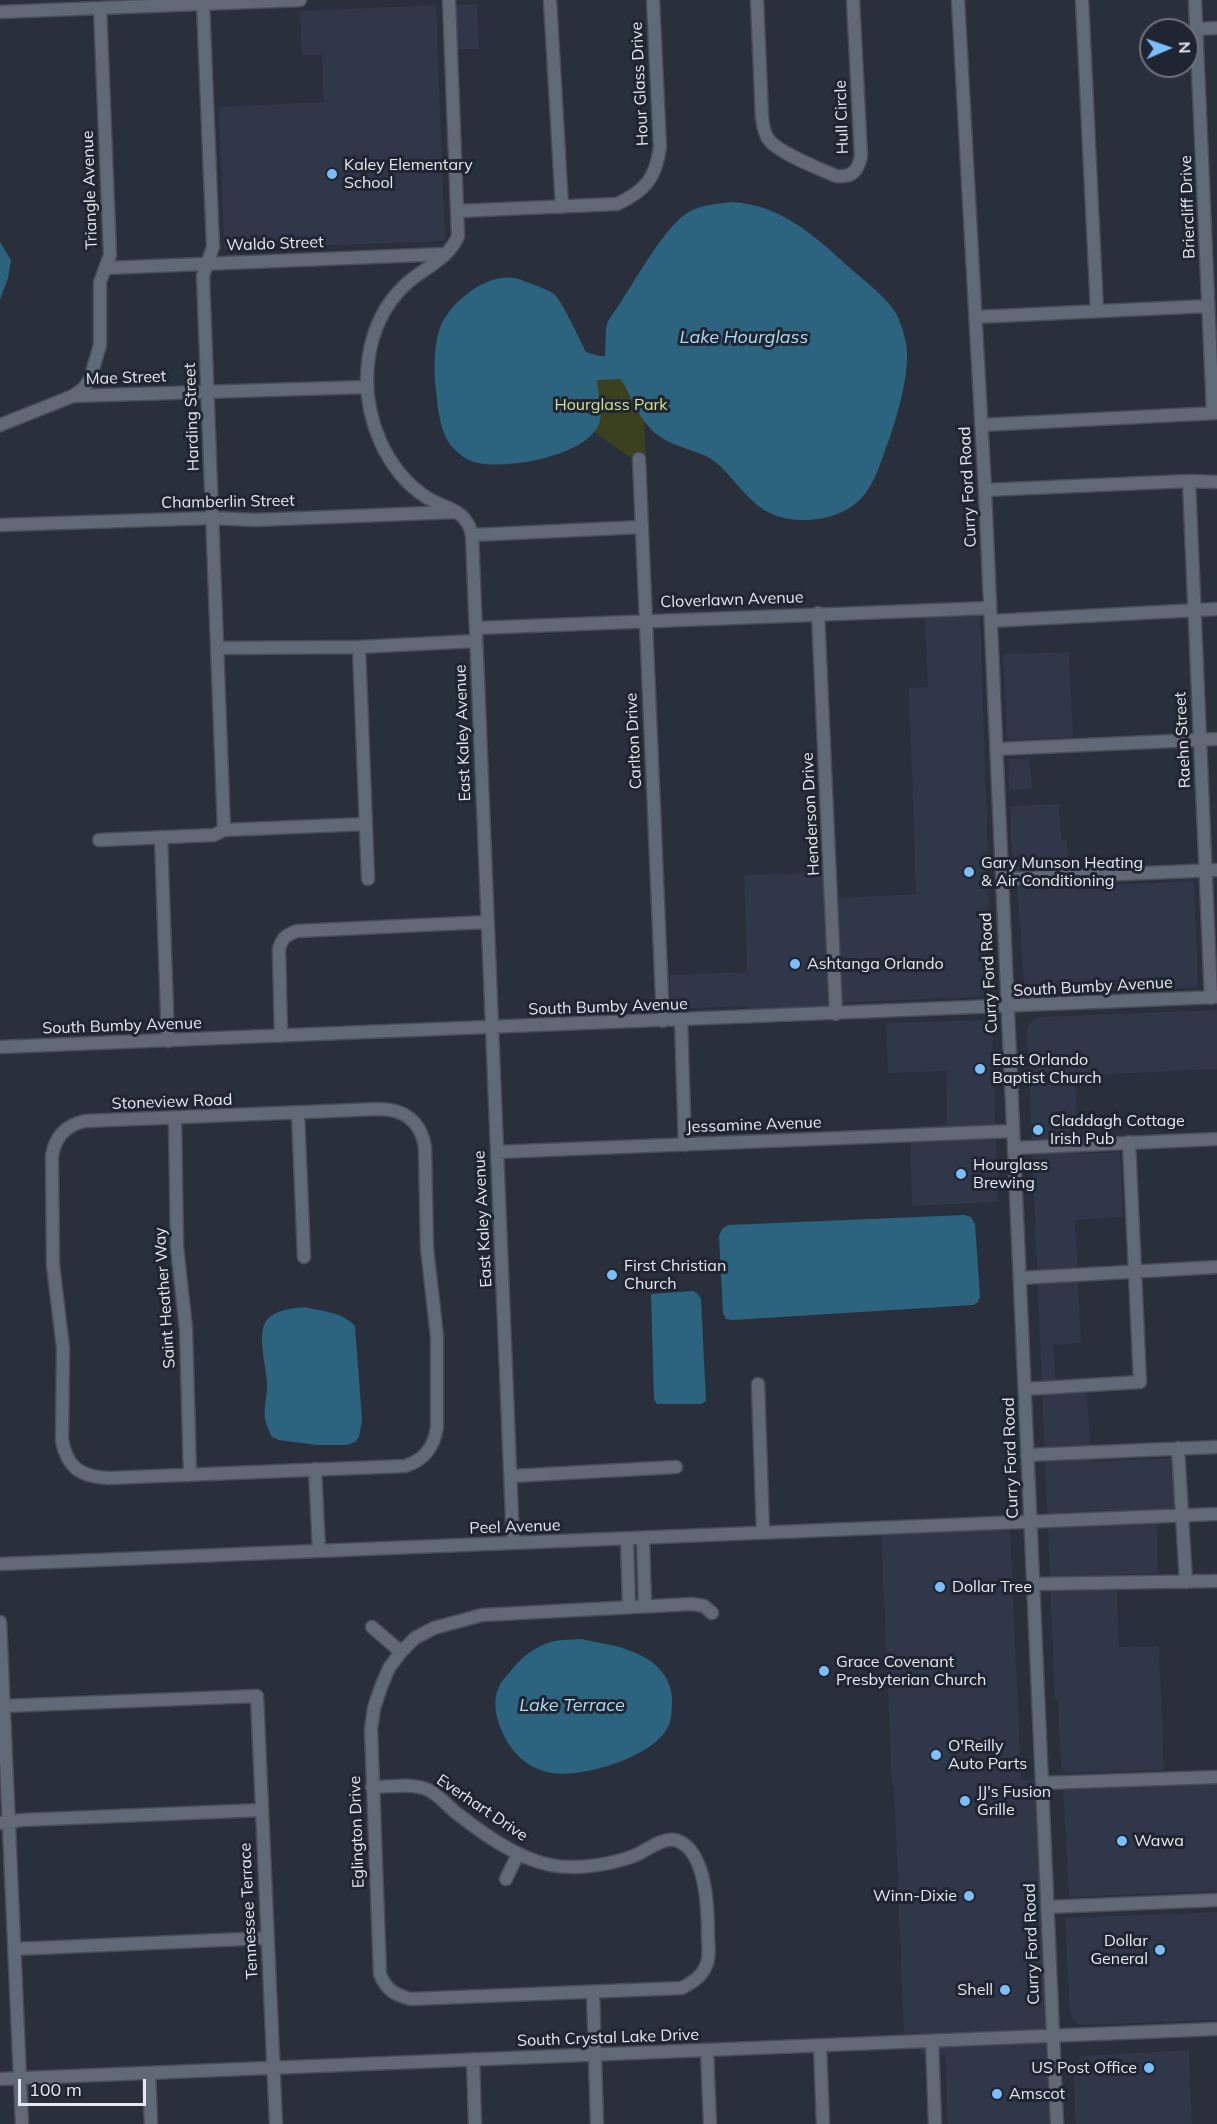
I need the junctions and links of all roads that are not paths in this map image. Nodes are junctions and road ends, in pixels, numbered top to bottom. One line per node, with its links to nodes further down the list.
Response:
1 (300, 0): 10 (street)
2 (448, 0): 21 (street)
3 (550, 0): 20 (street)
4 (653, 0): 20 (street, Hour Glass Drive)
5 (757, 0): 6 (street, Hull Circle)
6 (853, 0)
7 (957, 0): 27 (street, Curry Ford Road)
8 (1082, 0): 26 (street)
9 (1195, 0): 16 (street, Briercliff Drive)
10 (264, 1): 12 (street)
11 (143, 3): 12 (street); 14 (street)
12 (203, 3): 23 (street, Harding Street)
13 (22, 6): 14 (street); 15 (street)
14 (100, 8): 24 (street, Triangle Avenue)
15 (0, 12)
16 (1196, 18)
17 (1217, 28): 18 (street)
18 (1199, 29)
19 (1198, 78): 25 (street, Briercliff Drive)
20 (562, 207): 21 (street, Hour Glass Drive)
21 (458, 211): 22 (street)
22 (447, 254): 23 (street, Waldo Street); 28 (street)
23 (208, 264): 24 (street, Waldo Street); 29 (street, Harding Street)
24 (106, 267): 30 (street, Triangle Avenue)
25 (1208, 306): 26 (street); 31 (street, Briercliff Drive)
26 (1097, 311): 27 (street)
27 (975, 317): 33 (street, Curry Ford Road)
28 (366, 387): 29 (street, Mae Street); 38 (street)
29 (208, 393): 30 (street, Mae Street); 39 (street, Harding Street)
30 (73, 396): 32 (street, Mae Street)
31 (1215, 413): 33 (street)
32 (0, 425)
33 (981, 425): 37 (street, Curry Ford Road)
34 (639, 459): 41 (street, Carlton Drive)
35 (1189, 481): 36 (street); 37 (street); 44 (street, Raehn Street)
36 (1217, 482)
37 (986, 490): 46 (street, Curry Ford Road)
38 (456, 512): 39 (street, Chamberlin Street); 42 (street)
39 (212, 518): 40 (street, Chamberlin Street); 51 (street, Harding Street)
40 (0, 525)
41 (642, 527): 42 (street); 47 (street, Carlton Drive)
42 (472, 535): 48 (street, East Kaley Avenue)
43 (1217, 609): 44 (street, Cloverlawn Avenue)
44 (1194, 610): 46 (street, Cloverlawn Avenue); 53 (street, Raehn Street)
45 (818, 613): 46 (street, Cloverlawn Avenue); 47 (street, Cloverlawn Avenue); 65 (street, Henderson Drive)
46 (990, 614): 54 (street, Curry Ford Road)
47 (646, 620): 48 (street, Cloverlawn Avenue); 67 (street, Carlton Drive)
48 (476, 628): 49 (street, East Kaley Avenue)
49 (476, 641): 50 (street); 62 (street, East Kaley Avenue)
50 (359, 647): 51 (street); 55 (street)
51 (217, 648): 56 (street, Harding Street)
52 (1217, 739): 53 (street)
53 (1200, 740): 54 (street); 59 (street, Raehn Street)
54 (997, 749): 61 (street, Curry Ford Road)
55 (366, 824): 56 (street); 60 (street)
56 (224, 830): 57 (street)
57 (161, 837): 58 (street); 70 (street)
58 (99, 840)
59 (1211, 870): 61 (street); 63 (street, Raehn Street)
60 (368, 879)
61 (1002, 879): 64 (street, Curry Ford Road)
62 (487, 922): 68 (street, East Kaley Avenue); 69 (street)
63 (1214, 998): 64 (street, South Bumby Avenue)
64 (1007, 1007): 65 (street, South Bumby Avenue); 74 (street, Curry Ford Road)
65 (837, 1014): 66 (street, South Bumby Avenue)
66 (681, 1020): 67 (street, South Bumby Avenue); 77 (street)
67 (663, 1021): 68 (street, South Bumby Avenue)
68 (491, 1028): 69 (street, South Bumby Avenue); 79 (street, East Kaley Avenue)
69 (281, 1036): 70 (street, South Bumby Avenue)
70 (168, 1041): 71 (street, South Bumby Avenue)
71 (0, 1047)
72 (298, 1113): 73 (street, Stoneview Road); 80 (street); 90 (street, Stoneview Road)
73 (175, 1118): 91 (street, Saint Heather Way); 91 (street, Stoneview Road)
74 (1013, 1131): 77 (street, Jessamine Avenue); 78 (street, Curry Ford Road)
75 (1217, 1139): 76 (street)
76 (1129, 1142): 78 (street); 82 (street)
77 (685, 1144): 79 (street, Jessamine Avenue)
78 (1014, 1148): 83 (street, Curry Ford Road)
79 (497, 1152): 92 (street, East Kaley Avenue)
80 (304, 1257)
81 (1217, 1267): 82 (street)
82 (1134, 1272): 83 (street); 85 (street)
83 (1020, 1278): 85 (street, Curry Ford Road)
84 (758, 1384): 96 (street)
85 (1025, 1389): 88 (street, Curry Ford Road)
86 (1217, 1447): 87 (street)
87 (1178, 1448): 88 (street); 94 (street)
88 (1027, 1455): 95 (street, Curry Ford Road)
89 (676, 1467): 92 (street)
90 (315, 1469): 91 (street, Stoneview Road); 100 (street)
91 (190, 1475)
92 (511, 1476): 99 (street, East Kaley Avenue)
93 (1217, 1514): 94 (street, Peel Avenue)
94 (1182, 1516): 95 (street, Peel Avenue); 103 (street)
95 (1030, 1521): 96 (street, Peel Avenue); 104 (street, Curry Ford Road)
96 (764, 1532): 97 (street, Peel Avenue)
97 (643, 1539): 98 (street, Peel Avenue); 106 (street)
98 (627, 1540): 99 (street, Peel Avenue); 105 (street)
99 (513, 1544): 100 (street, Peel Avenue)
100 (319, 1551): 101 (street, Peel Avenue)
101 (0, 1564)
102 (1217, 1581): 103 (street)
103 (1186, 1582): 104 (street)
104 (1033, 1584): 113 (street, Curry Ford Road)
105 (629, 1606): 106 (street, Eglington Drive); 110 (street, Eglington Drive)
106 (645, 1606): 107 (street, Eglington Drive)
107 (712, 1613)
108 (0, 1623): 111 (street)
109 (372, 1627): 110 (street)
110 (401, 1652): 114 (street, Eglington Drive)
111 (3, 1706): 115 (street, Tennessee Terrace); 116 (street)
112 (1217, 1777): 113 (street)
113 (1042, 1784): 120 (street, Curry Ford Road)
114 (372, 1787): 117 (street, Everhart Drive); 123 (street, Eglington Drive)
115 (261, 1810): 116 (street); 121 (street, Tennessee Terrace)
116 (4, 1822): 122 (street)
117 (518, 1854): 118 (street); 123 (street, Everhart Drive)
118 (506, 1879)
119 (1217, 1900): 120 (street)
120 (1047, 1907): 125 (street, Curry Ford Road)
121 (267, 1938): 122 (street); 131 (street, Tennessee Terrace)
122 (14, 1949): 134 (street)
123 (593, 1992): 129 (street)
124 (1217, 2029): 125 (street, South Crystal Lake Drive)
125 (1053, 2037): 126 (street, South Crystal Lake Drive); 143 (street, Curry Ford Road)
126 (932, 2041): 127 (street, South Crystal Lake Drive); 142 (street)
127 (820, 2046): 128 (street, South Crystal Lake Drive); 141 (street)
128 (707, 2051): 129 (street, South Crystal Lake Drive); 140 (street)
129 (594, 2055): 130 (street, South Crystal Lake Drive); 139 (street)
130 (472, 2059): 131 (street, South Crystal Lake Drive); 138 (street)
131 (273, 2067): 132 (street, South Crystal Lake Drive); 137 (street, Tennessee Terrace)
132 (149, 2073): 134 (street, South Crystal Lake Drive); 136 (street)
133 (0, 2079): 134 (street, South Crystal Lake Drive)
134 (20, 2079): 135 (street)
135 (22, 2124)
136 (151, 2124)
137 (276, 2124)
138 (475, 2124)
139 (597, 2124)
140 (710, 2124)
141 (823, 2124)
142 (935, 2124)
143 (1057, 2124)

